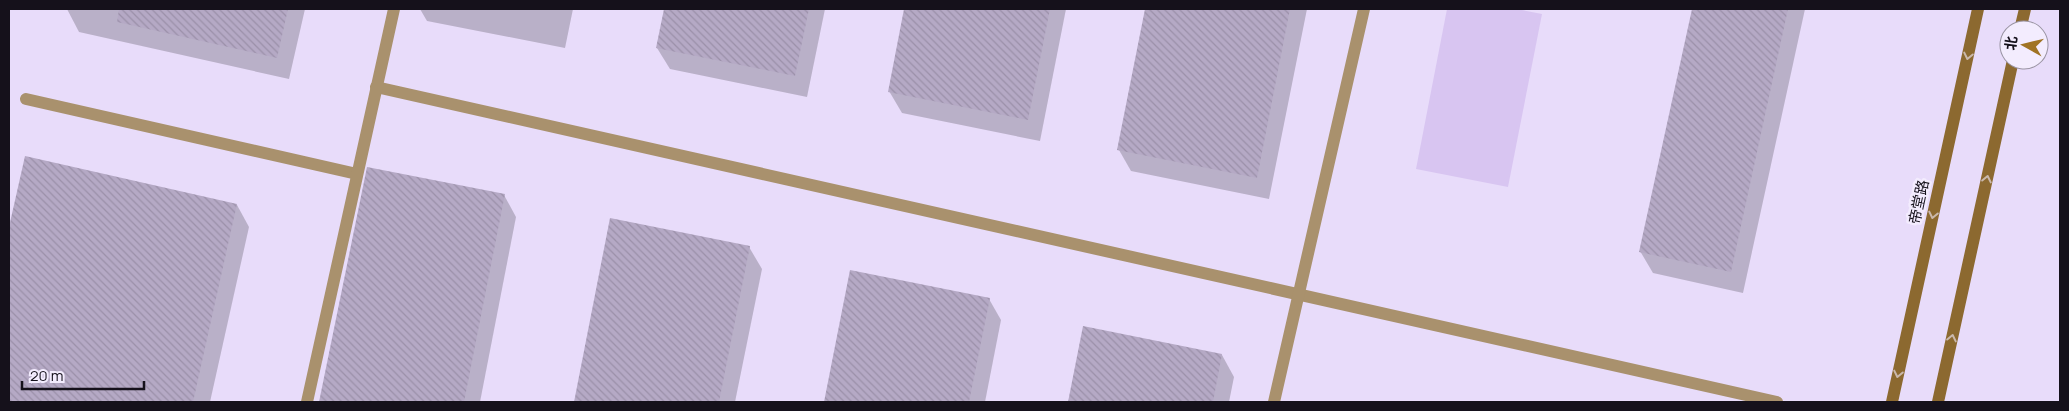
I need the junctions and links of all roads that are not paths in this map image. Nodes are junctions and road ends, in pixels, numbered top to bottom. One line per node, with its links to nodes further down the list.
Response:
1 (394, 9): 5 (street)
2 (1364, 9): 8 (street)
3 (1978, 9): 12 (street, 帝堂路, one-way to 12)
4 (2011, 70): 13 (street, one-way to 4)
5 (376, 88): 7 (street); 8 (street)
6 (26, 99): 7 (street)
7 (358, 174): 9 (street)
8 (1298, 295): 10 (street); 11 (street)
9 (306, 402)
10 (1274, 402)
11 (1778, 402)
12 (1892, 402)
13 (1938, 402)

